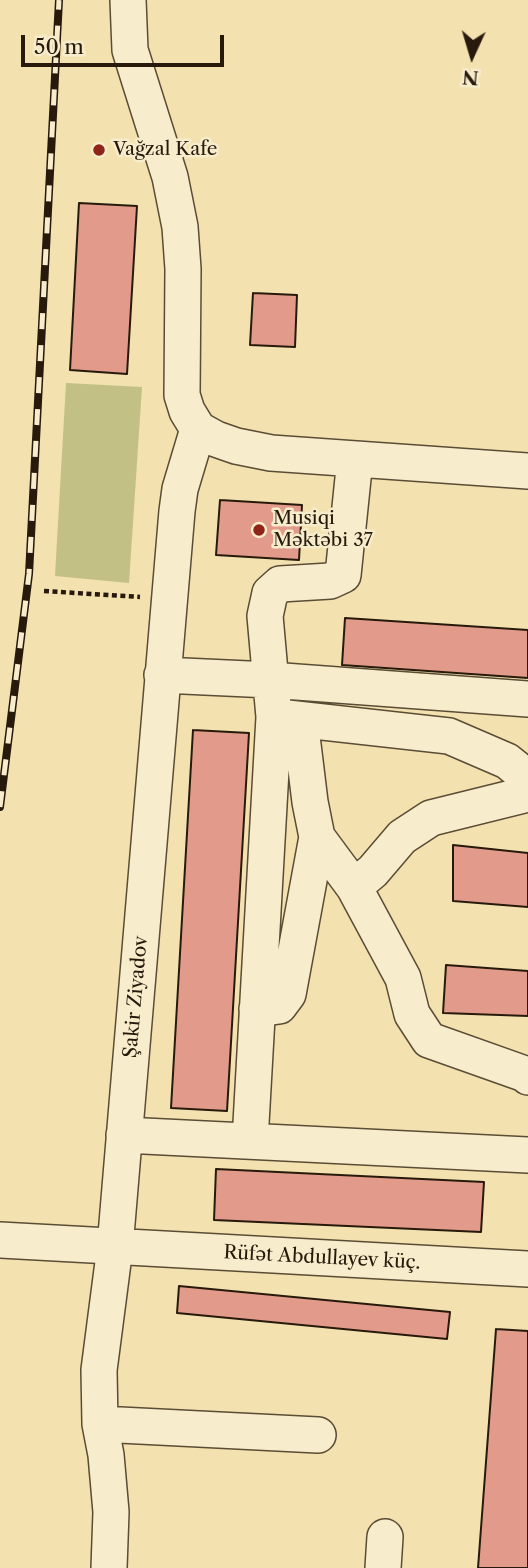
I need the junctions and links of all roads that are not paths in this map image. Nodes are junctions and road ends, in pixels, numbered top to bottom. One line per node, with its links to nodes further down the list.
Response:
1 (128, 0): 2 (street)
2 (198, 429): 3 (street); 5 (street, Şakir Ziyadov)
3 (355, 459): 4 (street); 6 (street)
4 (528, 471)
5 (162, 675): 6 (street); 15 (street, Şakir Ziyadov)
6 (270, 680): 7 (street); 8 (street)
7 (528, 699)
8 (287, 718): 9 (street); 11 (street); 13 (street)
9 (528, 778)
10 (528, 794): 12 (street)
11 (317, 837): 12 (street); 13 (street)
12 (354, 887): 14 (street)
13 (257, 1009): 16 (street)
14 (528, 1077)
15 (124, 1135): 16 (street); 19 (street, Şakir Ziyadov)
16 (250, 1141): 17 (street)
17 (528, 1155)
18 (0, 1240): 19 (street, Rüfət Abdullayev küç.)
19 (115, 1247): 20 (street, Rüfət Abdullayev küç.); 21 (street, Şakir Ziyadov)
20 (528, 1269)
21 (100, 1424): 22 (street); 23 (street, Şakir Ziyadov)
22 (318, 1435)
23 (109, 1568)

